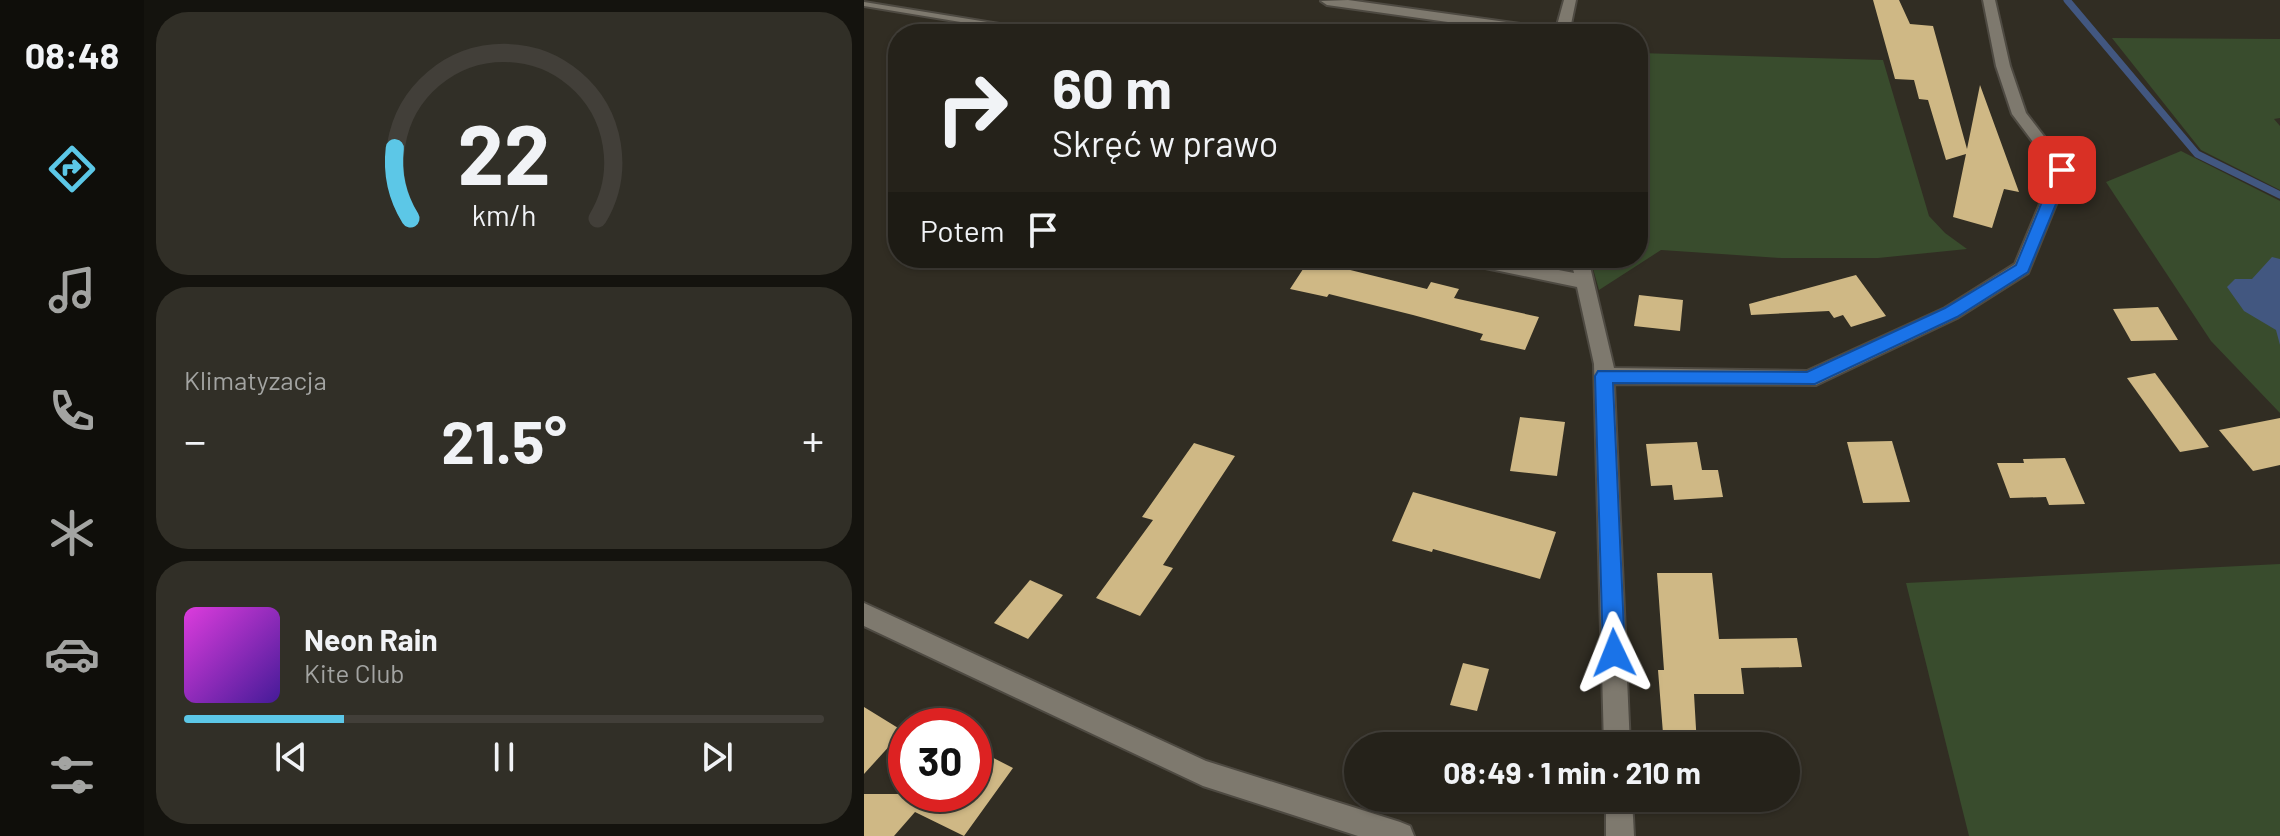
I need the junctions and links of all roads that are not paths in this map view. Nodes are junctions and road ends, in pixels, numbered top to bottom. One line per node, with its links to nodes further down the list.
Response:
1 (1570, 0): 7 (street)
2 (1989, 0): 11 (street)
3 (1327, 1): 6 (street)
4 (864, 4): 5 (lane)
5 (987, 24)
6 (1491, 24)
7 (1564, 24)
8 (1516, 268): 10 (street)
9 (1582, 268): 10 (street)
10 (1585, 282): 11 (street)
11 (1604, 376): 13 (street)
12 (864, 614): 15 (street)
13 (1617, 732)
14 (1619, 812): 16 (street)
15 (1400, 836)
16 (1620, 836)

